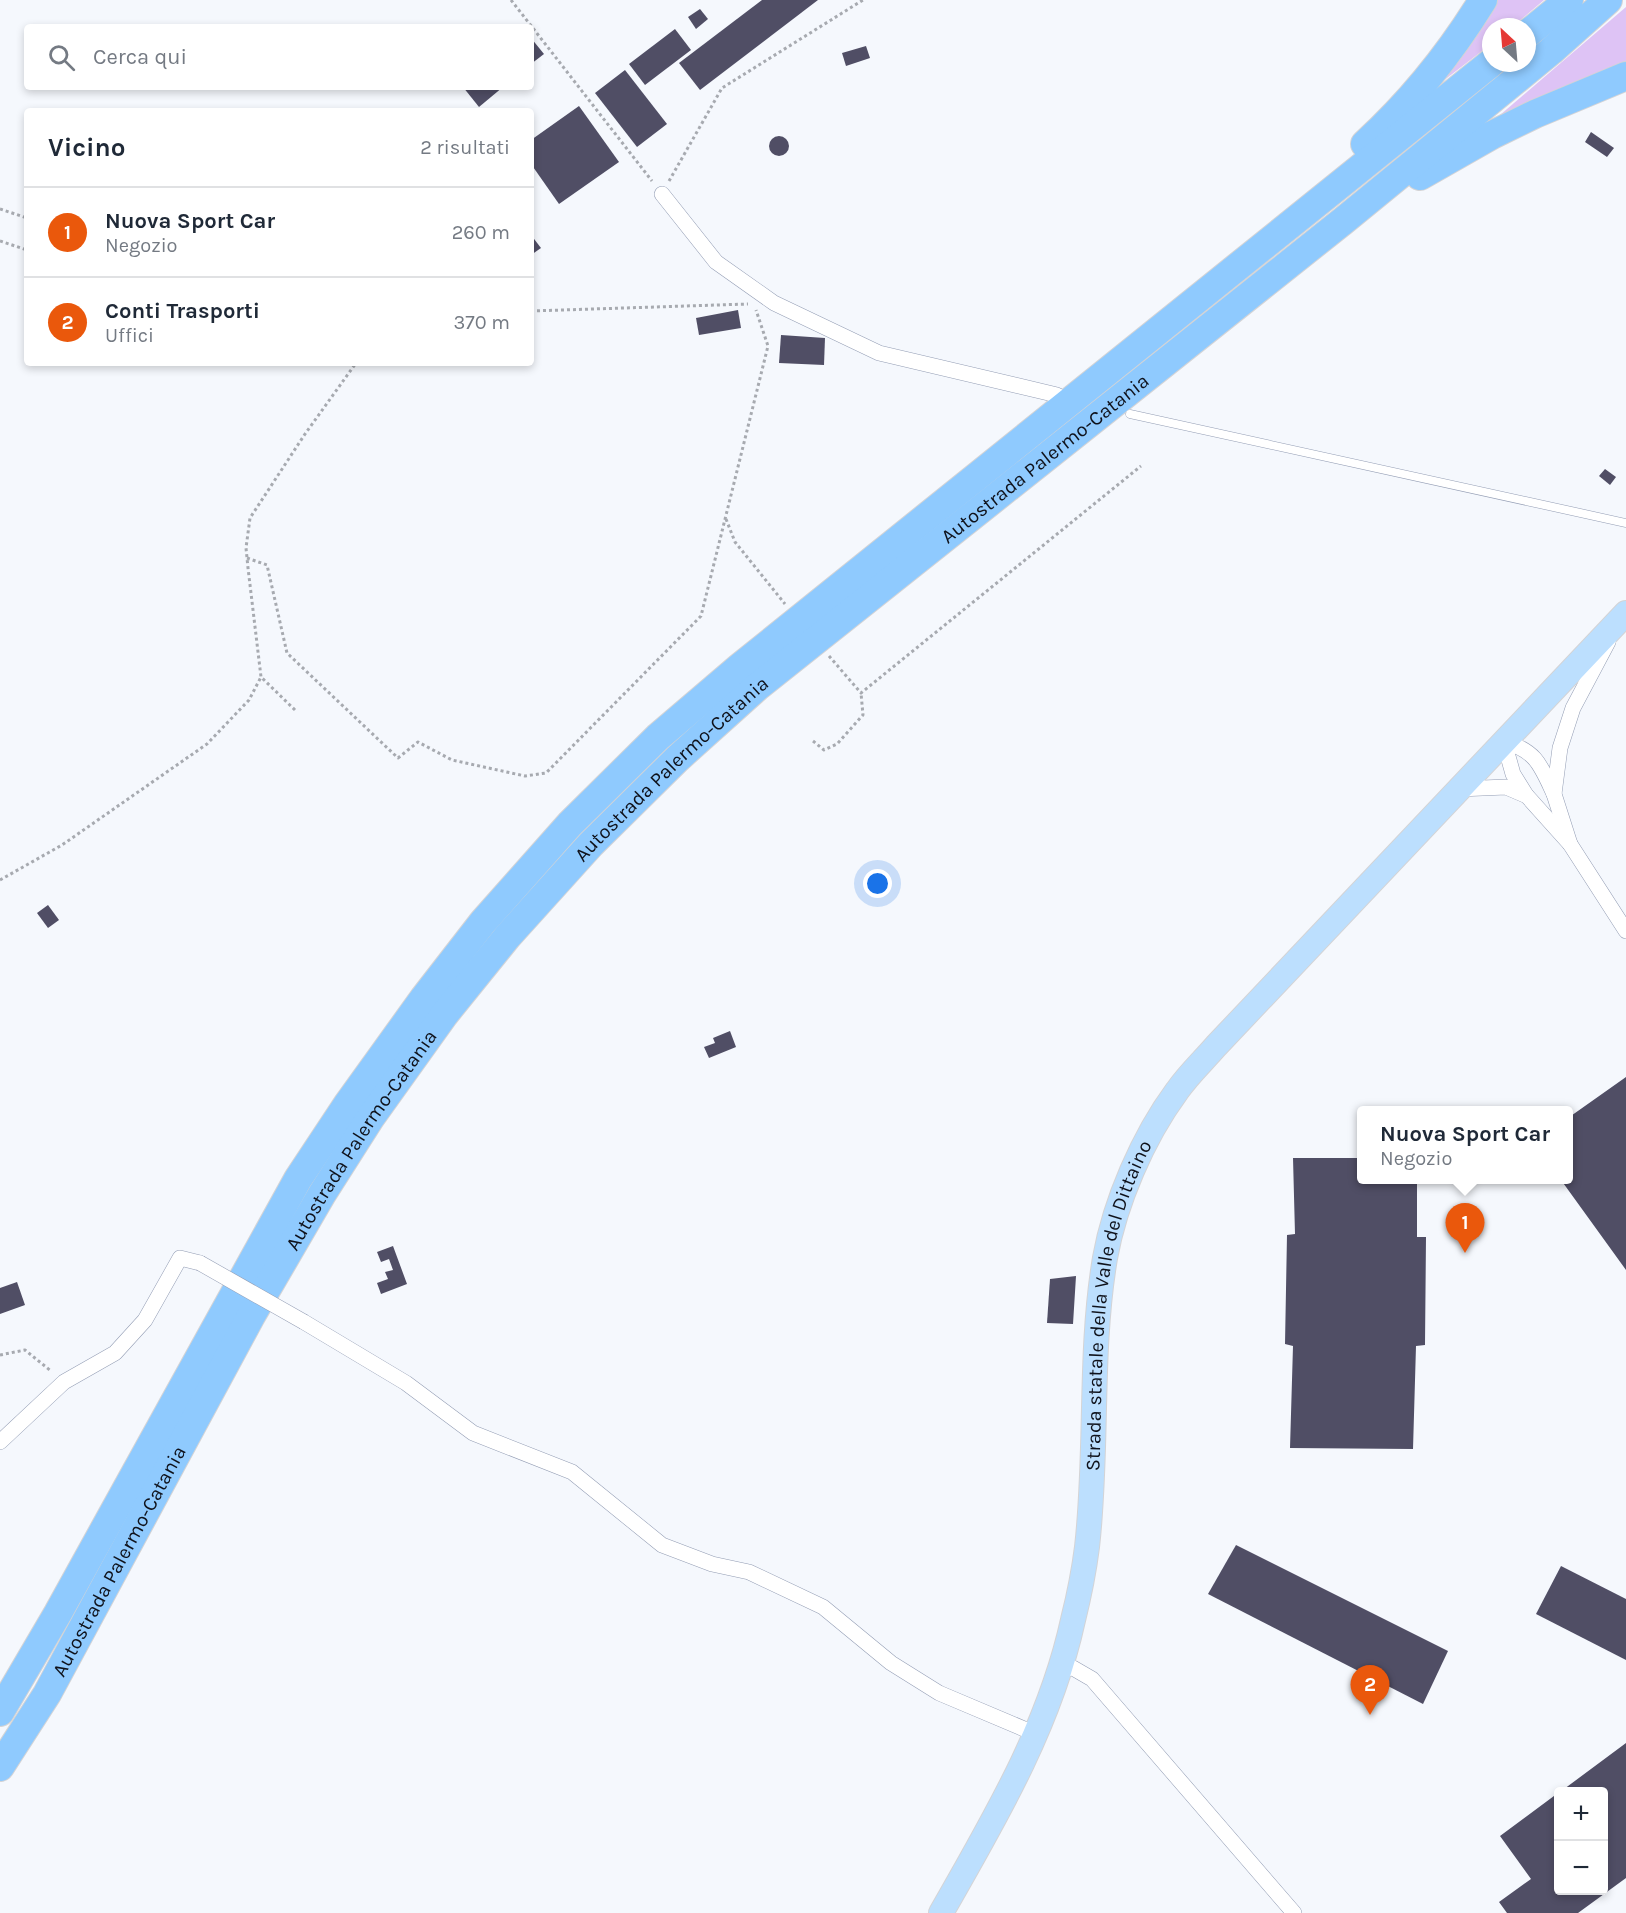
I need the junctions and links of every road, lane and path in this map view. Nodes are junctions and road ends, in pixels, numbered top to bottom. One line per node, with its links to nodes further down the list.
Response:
1 (511, 0): 6 (path)
2 (863, 0): 11 (path)
3 (1484, 0): 19 (highway)
4 (1569, 0): 7 (highway)
5 (1608, 0): 14 (highway, Autostrada Palermo-Catania)
6 (529, 24)
7 (1536, 27)
8 (534, 30): 11 (path)
9 (1482, 70): 19 (highway, Autostrada Palermo-Catania)
10 (1626, 76): 14 (highway)
11 (662, 194): 20 (street)
12 (0, 209): 13 (path)
13 (24, 217)
14 (1343, 221): 46 (highway, Autostrada Palermo-Catania)
15 (0, 241): 16 (path)
16 (24, 249)
17 (534, 310): 23 (path)
18 (354, 366): 25 (path)
19 (1100, 378): 44 (highway, Autostrada Palermo-Catania)
20 (1058, 395)
21 (1130, 414): 24 (lane)
22 (1141, 466): 30 (path)
23 (726, 519): 25 (path); 26 (path)
24 (1626, 523)
25 (247, 558): 29 (path)
26 (786, 605)
27 (1622, 618): 33 (main road, Strada statale della Valle del Dittaino); 35 (street)
28 (828, 655): 30 (path)
29 (261, 677): 31 (path); 38 (path)
30 (861, 693): 32 (path)
31 (295, 710)
32 (813, 741)
33 (1504, 742): 34 (main road, Strada statale della Valle del Dittaino); 35 (street); 36 (street)
34 (1459, 789): 36 (street); 43 (main road, Strada statale della Valle del Dittaino)
35 (1554, 794): 37 (street)
36 (1527, 796): 37 (street)
37 (1570, 844): 39 (street)
38 (0, 880)
39 (1626, 931)
40 (0, 1354): 41 (path)
41 (64, 1382): 42 (street); 45 (street, bridge)
42 (0, 1442)
43 (1062, 1669): 45 (main road, Strada statale della Valle del Dittaino); 50 (street)
44 (0, 1712)
45 (1036, 1734): 49 (main road, Strada statale della Valle del Dittaino)
46 (20, 1736): 47 (highway, Autostrada Palermo-Catania); 48 (lane)
47 (0, 1767)
48 (0, 1779)
49 (941, 1913)
50 (1294, 1913)

